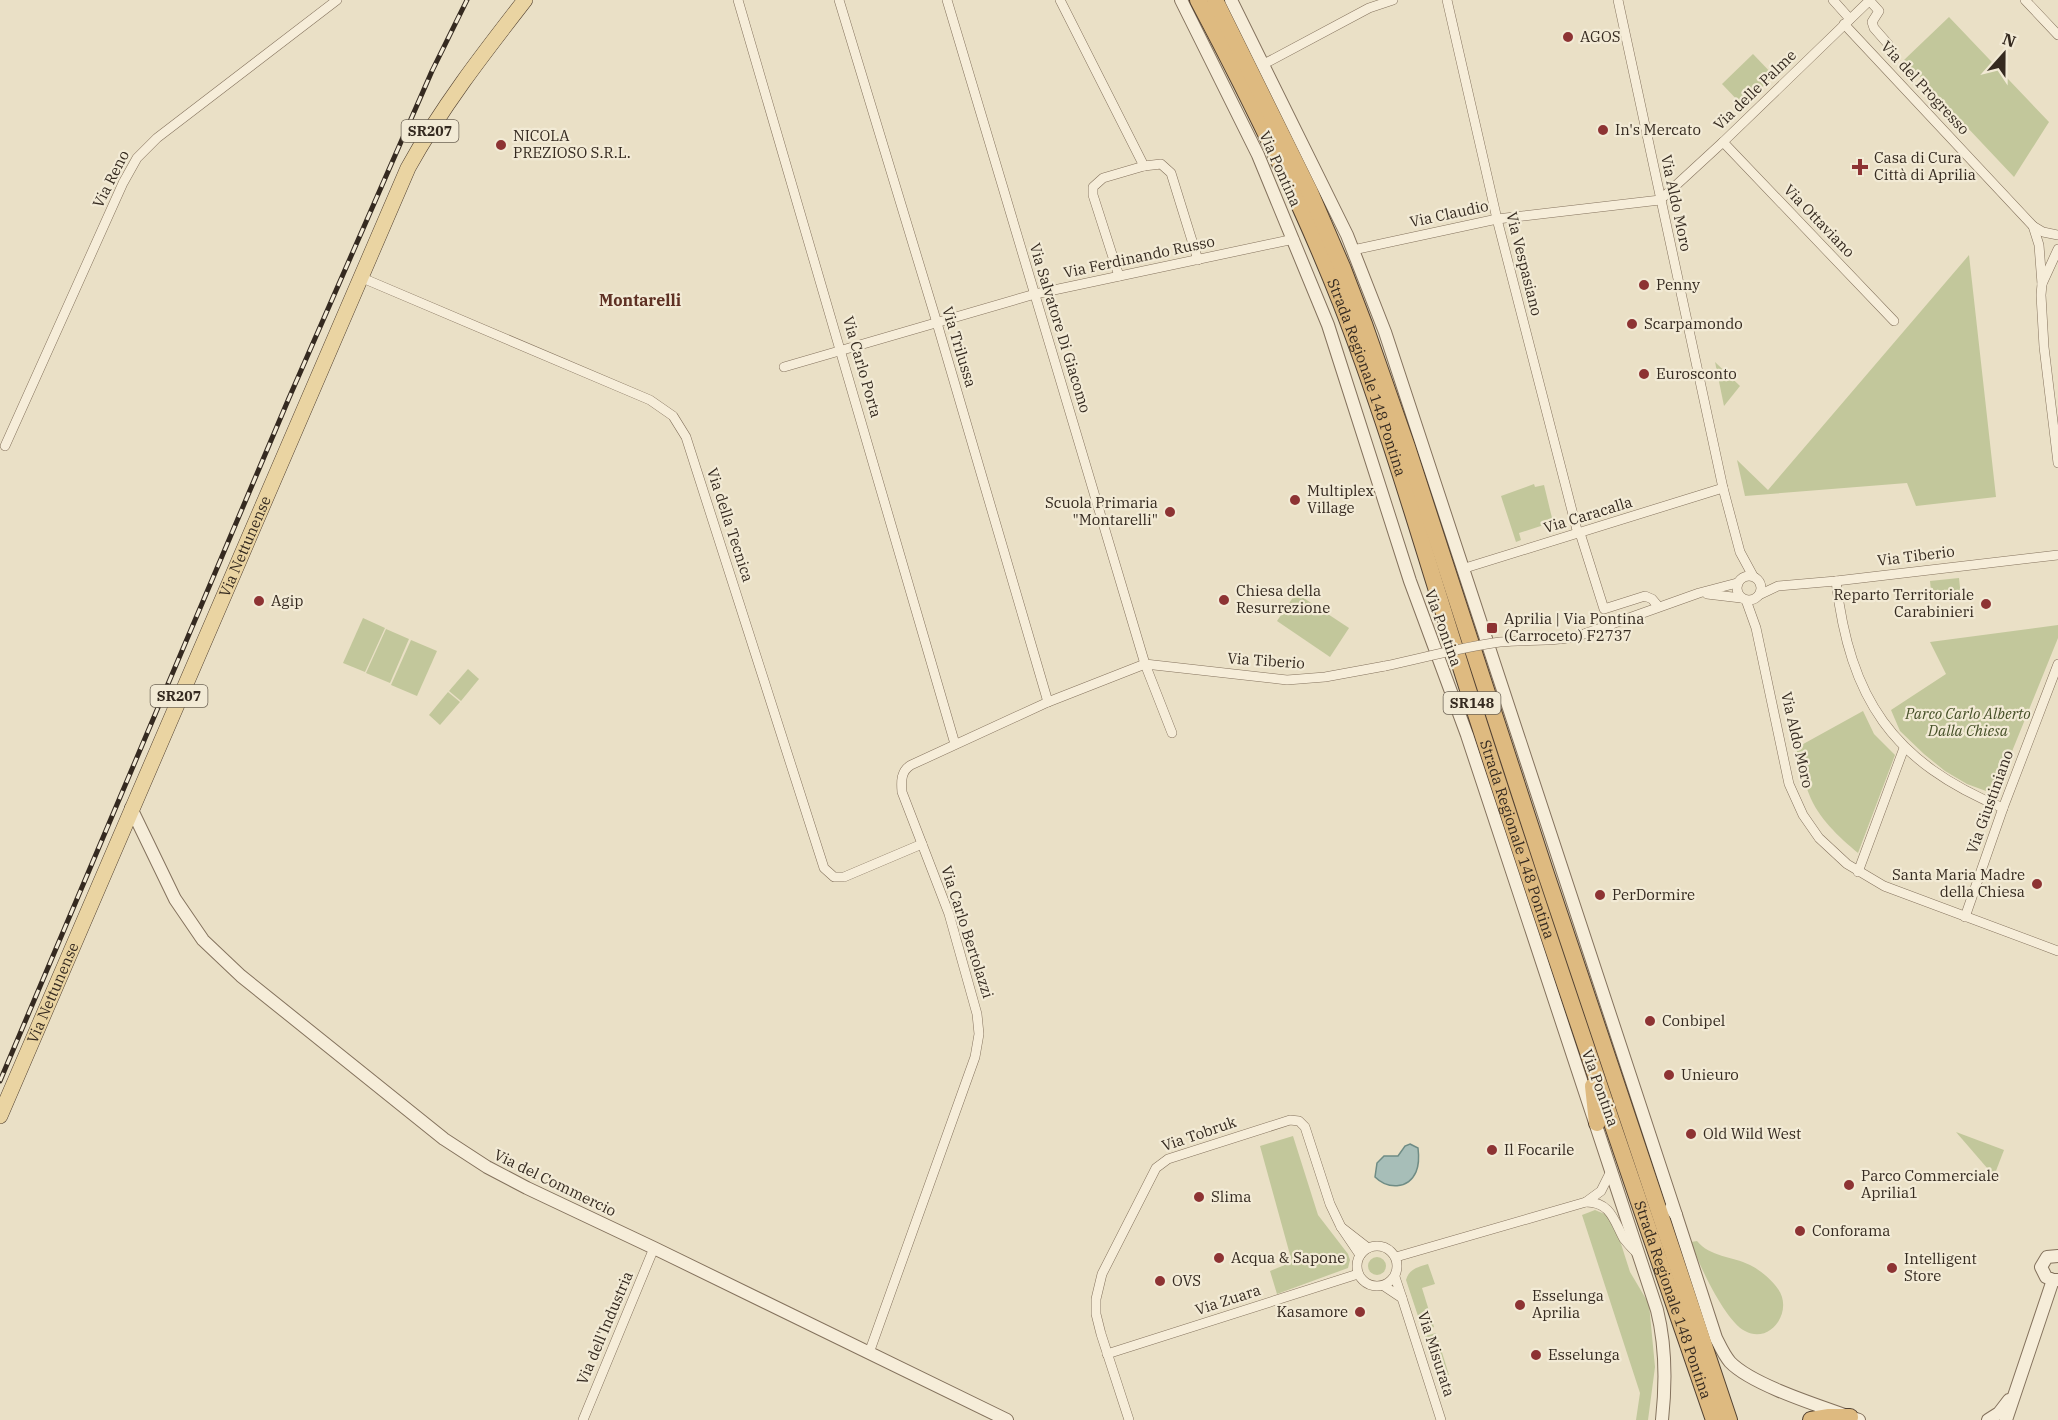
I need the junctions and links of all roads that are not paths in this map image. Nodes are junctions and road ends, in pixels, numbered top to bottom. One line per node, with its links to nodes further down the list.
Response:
1 (337, 0): 39 (street, Via Reno)
2 (525, 0): 32 (main road, Via Nettunense / SR207)
3 (738, 0): 37 (street, Via Carlo Porta)
4 (839, 0): 36 (street, Via Trilussa)
5 (947, 0): 34 (street, Via Salvatore Di Giacomo)
6 (1060, 0): 22 (street)
7 (1181, 0): 27 (street, Via Pontina)
8 (1198, 0): 67 (highway, Strada Regionale 148 Pontina / SR148)
9 (1215, 0): 70 (highway, Strada Regionale 148 Pontina / SR148)
10 (1231, 0): 20 (street, Via Pontina)
11 (1393, 0): 20 (street)
12 (1447, 0): 24 (street, Via Vespasiano)
13 (1618, 0): 23 (street, Via Aldo Moro)
14 (1833, 0): 17 (street, Via del Progresso)
15 (1870, 0): 17 (street, Via delle Palme); 19 (street)
16 (2025, 0): 18 (street)
17 (1847, 22): 21 (street, Via delle Palme); 25 (street, Via del Progresso)
18 (2058, 35)
19 (1888, 44)
20 (1264, 64): 29 (street, Via Pontina)
21 (1723, 142): 23 (street, Via delle Palme); 35 (street, Via Ottaviano)
22 (1144, 166): 30 (street); 31 (street)
23 (1660, 200): 24 (street, Via Claudio); 41 (street, Via Aldo Moro)
24 (1497, 219): 29 (street, Via Claudio); 42 (street, Via Vespasiano)
25 (2033, 225): 26 (street, Via del Progresso); 33 (street)
26 (2058, 235)
27 (1294, 239): 30 (street, Via Ferdinando Russo); 69 (street, Via Pontina)
28 (2058, 249): 33 (street)
29 (1353, 250): 45 (street, Via Pontina)
30 (1198, 260): 31 (street, Via Ferdinando Russo)
31 (1119, 276): 34 (street, Via Ferdinando Russo)
32 (360, 277): 61 (main road, Via Nettunense / SR207); 63 (street, Via della Tecnica)
33 (2042, 284): 40 (street)
34 (1035, 294): 36 (street, Via Ferdinando Russo); 55 (street, Via Salvatore Di Giacomo)
35 (1894, 321)
36 (937, 323): 37 (street, Via Ferdinando Russo); 57 (street, Via Trilussa)
37 (842, 350): 38 (street, Via Ferdinando Russo); 59 (street, Via Carlo Porta)
38 (784, 367)
39 (5, 446)
40 (2058, 463)
41 (1723, 488): 42 (street, Via Caracalla); 43 (street, Via Aldo Moro)
42 (1579, 533): 45 (street, Via Caracalla); 53 (street, Via Vespasiano)
43 (1740, 552): 46 (street, Via Aldo Moro); 48 (street, Via Aldo Moro)
44 (2058, 555): 47 (street, Via Tiberio)
45 (1462, 569): 74 (street, Via Pontina)
46 (1756, 578): 48 (street); 49 (street, Via Tiberio); 51 (street, Via Aldo Moro)
47 (1836, 581): 49 (street, Via Tiberio); 60 (street)
48 (1738, 582): 50 (street); 52 (street, Via Aldo Moro)
49 (1778, 586): 51 (street, Via Tiberio)
50 (1699, 593): 52 (street); 53 (street)
51 (1758, 596): 52 (street); 54 (street, Via Aldo Moro)
52 (1744, 599): 54 (street, Via Aldo Moro)
53 (1658, 606): 55 (street, Via Tiberio, bridge)
54 (1756, 628): 64 (street, Via Aldo Moro)
55 (1145, 664): 57 (street, Via Carlo Bertolazzi); 58 (street, Via Salvatore Di Giacomo)
56 (2058, 664): 62 (street, Via Giustiniano)
57 (1048, 702): 59 (street, Via Carlo Bertolazzi)
58 (1172, 733)
59 (955, 744): 63 (street, Via Carlo Bertolazzi)
60 (1904, 748): 62 (street); 64 (street)
61 (131, 808): 68 (main road, Via Nettunense / SR207); 76 (street, Via del Commercio)
62 (2003, 808): 65 (street, Via Giustiniano)
63 (922, 844): 87 (street, Via Carlo Bertolazzi)
64 (1858, 872): 65 (street, Via Aldo Moro)
65 (1965, 917): 66 (street, Via Aldo Moro)
66 (2058, 951)
67 (1588, 1052): 69 (highway); 96 (highway, Strada Regionale 148 Pontina / SR148)
68 (0, 1116)
69 (1597, 1124): 71 (street, Via Pontina)
70 (1643, 1162): 72 (highway); 97 (highway, Strada Regionale 148 Pontina / SR148)
71 (1612, 1169): 73 (street); 79 (street, Via Pontina)
72 (1666, 1200): 74 (street, Via Pontina)
73 (1586, 1202): 79 (street); 81 (street)
74 (1676, 1215): 90 (street, Via Pontina)
75 (1341, 1227): 77 (street, Via Tobruk); 78 (street, Via Tobruk); 88 (street, Via Tobruk)
76 (654, 1248): 87 (street, Via del Commercio); 91 (street, Via dell'Industria)
77 (1368, 1248): 78 (street); 81 (street)
78 (1360, 1255): 82 (street)
79 (1638, 1255): 95 (street, Via Pontina)
80 (2058, 1256): 84 (street)
81 (1396, 1257): 83 (street)
82 (1358, 1274): 85 (street); 88 (street, Via Zuara)
83 (1395, 1276): 85 (street); 86 (street, Via Misurata)
84 (2056, 1280): 89 (street)
85 (1384, 1286): 86 (street, Via Misurata)
86 (1402, 1298): 94 (street, Via Misurata)
87 (869, 1353): 92 (street, Via del Commercio)
88 (1107, 1354): 93 (street, Via Tobruk)
89 (2015, 1392): 99 (street); 100 (street)
90 (1855, 1418): 98 (highway)
91 (583, 1420)
92 (1007, 1420)
93 (1129, 1420)
94 (1442, 1420)
95 (1662, 1420)
96 (1714, 1420)
97 (1729, 1420)
98 (1811, 1420)
99 (1988, 1420)
100 (2006, 1420)

